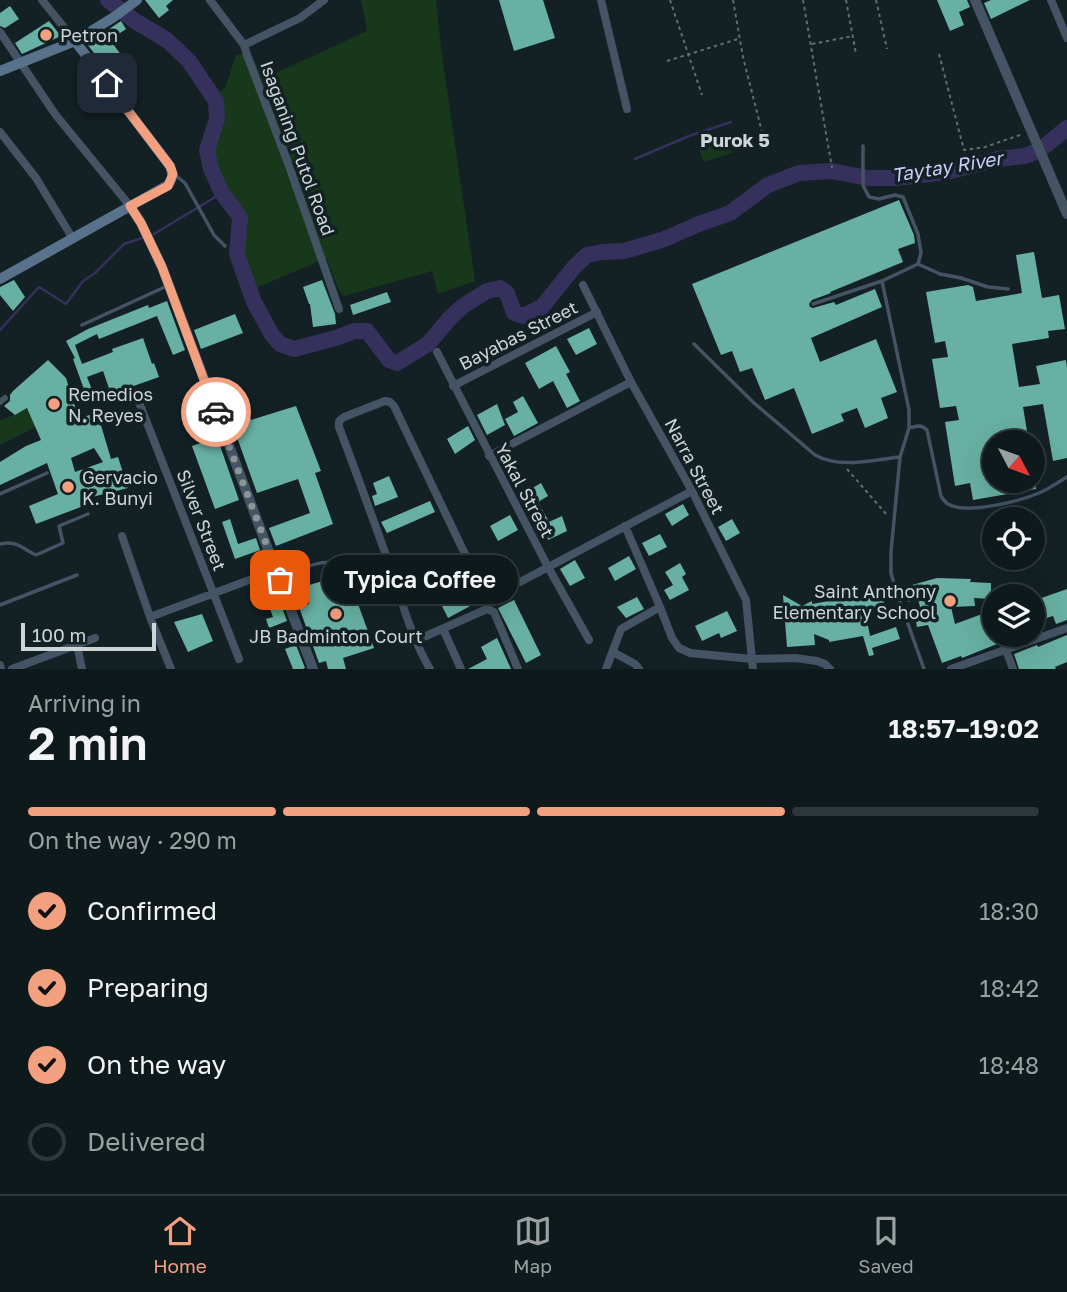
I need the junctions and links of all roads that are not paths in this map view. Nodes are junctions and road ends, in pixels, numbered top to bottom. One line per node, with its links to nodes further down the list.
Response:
1 (42, 0): 10 (street)
2 (210, 0): 11 (street)
3 (324, 0): 11 (street, Isaganing Putol Road)
4 (601, 0): 14 (street)
5 (975, 0): 19 (street)
6 (1051, 0): 9 (street)
7 (134, 2): 10 (main road)
8 (0, 32): 12 (street)
9 (1067, 38)
10 (75, 41): 12 (main road); 17 (main road)
11 (244, 45): 29 (street, Isaganing Putol Road)
12 (20, 63): 13 (main road); 18 (street)
13 (0, 71)
14 (628, 109)
15 (0, 132): 20 (street)
16 (863, 146): 22 (lane)
17 (173, 174): 18 (main road); 21 (lane)
18 (130, 206): 20 (main road); 25 (street)
19 (1067, 214)
20 (73, 239): 23 (main road)
21 (225, 246)
22 (918, 264): 24 (lane); 27 (lane)
23 (0, 279)
24 (882, 281): 28 (lane); 37 (lane)
25 (169, 285): 31 (lane); 50 (street)
26 (583, 285): 30 (street, Narra Street)
27 (1008, 289)
28 (813, 304)
29 (339, 310)
30 (597, 312): 34 (street, Narra Street); 35 (street, Bayabas Street)
31 (82, 325)
32 (694, 344): 39 (lane)
33 (437, 352): 35 (street, Yakal Street)
34 (631, 382): 38 (street); 42 (street, Narra Street)
35 (453, 386): 38 (street, Yakal Street)
36 (135, 392): 53 (street, Silver Street)
37 (909, 428): 39 (lane); 41 (lane)
38 (489, 456): 48 (street, Yakal Street)
39 (900, 457): 79 (lane)
40 (47, 473): 43 (lane)
41 (1067, 477)
42 (692, 491): 45 (street); 67 (street, Narra Street)
43 (0, 494)
44 (88, 514): 47 (lane)
45 (625, 526): 48 (street); 56 (street)
46 (122, 536): 57 (street)
47 (0, 544)
48 (548, 568): 51 (street); 62 (street, Yakal Street)
49 (77, 575): 55 (lane)
50 (278, 575): 52 (lane); 53 (street); 72 (street)
51 (520, 582)
52 (362, 590)
53 (214, 593): 57 (street); 66 (street, Silver Street)
54 (400, 595): 54 (street); 61 (street)
55 (0, 604)
56 (660, 607): 65 (street); 67 (street)
57 (149, 617): 71 (street)
58 (1067, 628): 64 (street)
59 (443, 629): 61 (street); 73 (street); 74 (street)
60 (95, 638): 63 (street)
61 (416, 640): 68 (street)
62 (589, 640)
63 (77, 645): 69 (street); 70 (street)
64 (1006, 650): 80 (street); 81 (street)
65 (612, 652): 75 (street); 76 (street)
66 (239, 659)
67 (752, 659): 77 (street, Narra Street); 78 (street)
68 (425, 668)
69 (12, 669)
70 (82, 669)
71 (172, 669)
72 (313, 669)
73 (461, 669)
74 (518, 669)
75 (606, 669)
76 (639, 669)
77 (753, 669)
78 (830, 669)
79 (924, 669)
80 (951, 669)
81 (1013, 669)

